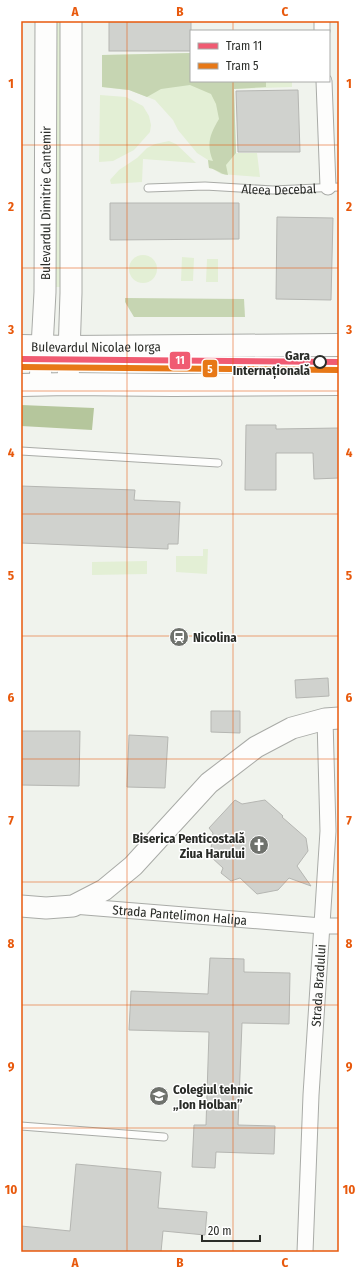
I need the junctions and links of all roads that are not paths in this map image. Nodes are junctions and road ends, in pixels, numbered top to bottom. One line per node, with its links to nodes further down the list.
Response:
1 (46, 21): 7 (main road, Bulevardul Dimitrie Cantemir)
2 (71, 21): 8 (main road, Bulevardul Dimitrie Cantemir)
3 (324, 82): 4 (street, Aleea Decebal)
4 (334, 187): 5 (lane, Aleea Decebal)
5 (148, 188)
6 (339, 345): 8 (main road, Bulevardul Nicolae Iorga)
7 (32, 346): 8 (main road, Bulevardul Nicolae Iorga); 9 (main road, Bulevardul Dimitrie Cantemir)
8 (70, 347): 10 (main road, Bulevardul Dimitrie Cantemir)
9 (31, 384): 10 (main road)
10 (68, 384): 11 (main road)
11 (339, 384)
12 (21, 451): 13 (lane)
13 (218, 463)
14 (332, 718): 16 (main road, Strada Bradului); 17 (street, Strada Bradului)
15 (21, 906): 16 (main road, Strada Pantelimon Halipa)
16 (73, 906): 17 (street, Strada Pantelimon Halipa)
17 (322, 926): 18 (street, Strada Pantelimon Halipa); 21 (street, Strada Bradului)
18 (339, 926)
19 (21, 1126): 20 (lane)
20 (164, 1137)
21 (305, 1252)

